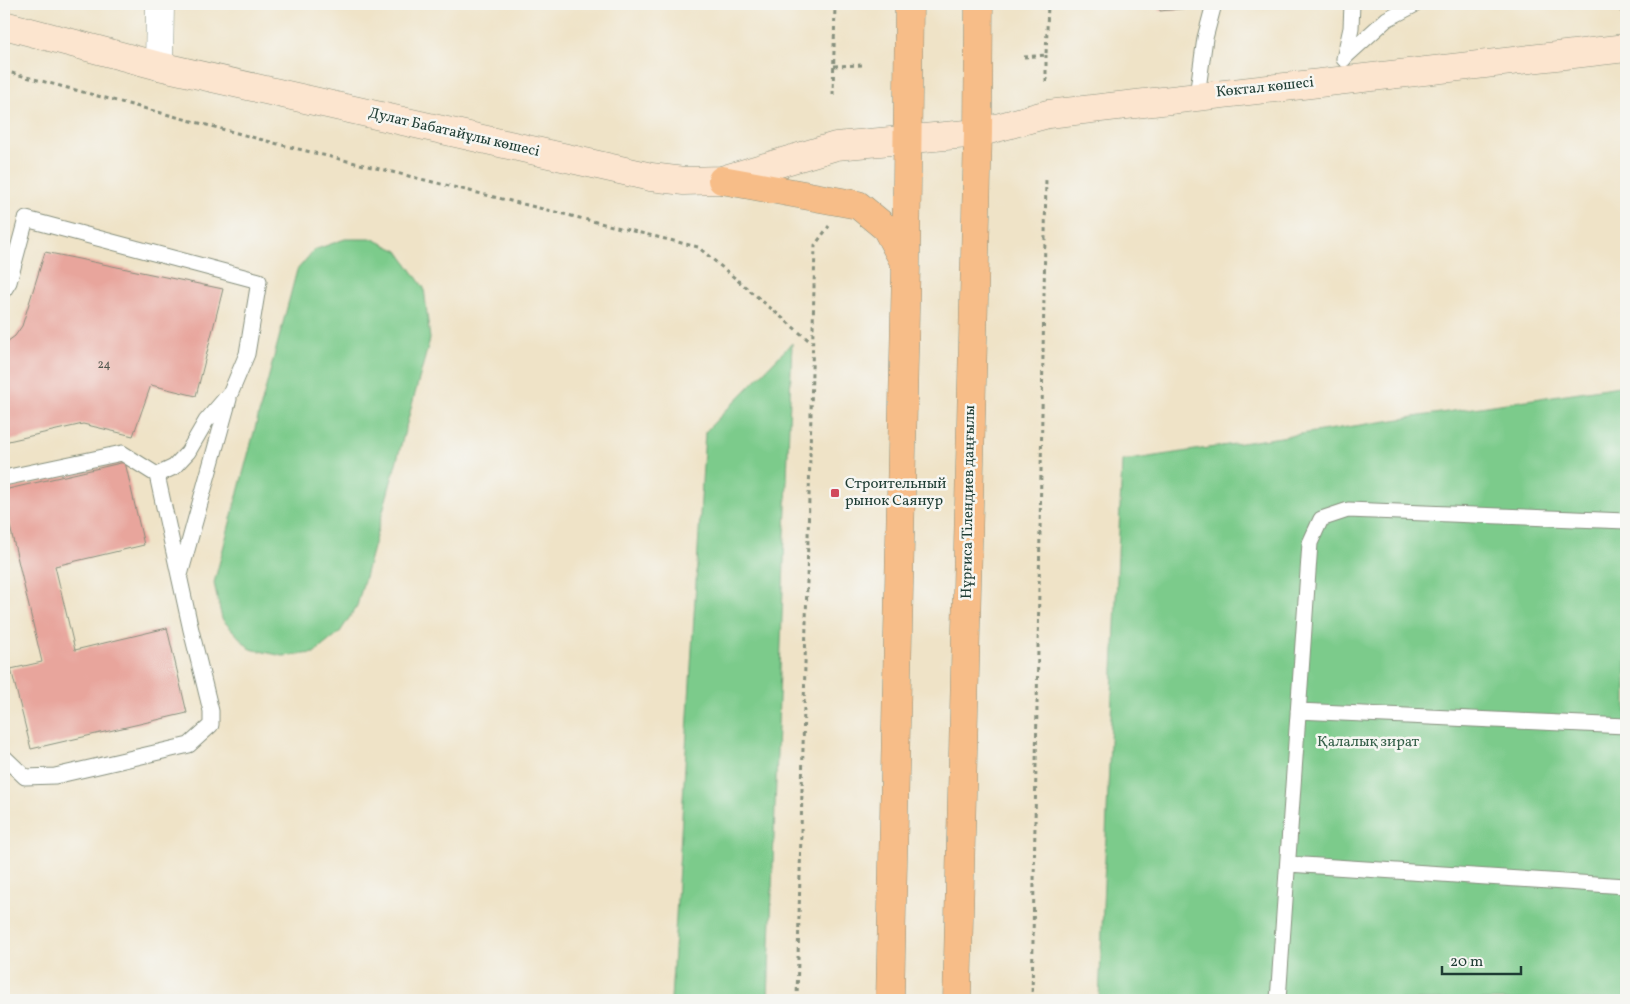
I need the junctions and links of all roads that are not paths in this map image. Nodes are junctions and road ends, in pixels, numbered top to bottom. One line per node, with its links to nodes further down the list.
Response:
1 (160, 4): 9 (street)
2 (909, 4): 13 (main road)
3 (979, 4): 12 (main road, Нұрғиса Тілендиев даңғылы)
4 (1214, 4): 11 (lane)
5 (1352, 4): 10 (lane)
6 (1416, 4): 10 (lane)
7 (4, 25): 9 (street, Дулат Бабатайұлы көшесі)
8 (1626, 48): 10 (street, Көктал көшесі)
9 (159, 66): 14 (street, Дулат Бабатайұлы көшесі)
10 (1342, 69): 11 (street, Көктал көшесі)
11 (1197, 96): 12 (street, Көктал көшесі)
12 (978, 133): 13 (street, Көктал көшесі); 28 (main road, Нұрғиса Тілендиев даңғылы)
13 (906, 139): 14 (street, Дулат Бабатайұлы көшесі); 15 (main road)
14 (722, 180): 15 (main road)
15 (906, 266): 27 (main road)
16 (4, 290): 17 (lane)
17 (231, 392): 18 (lane); 21 (lane)
18 (157, 475): 19 (lane); 21 (lane)
19 (4, 478)
20 (1626, 521): 22 (lane)
21 (179, 578): 24 (lane)
22 (1298, 711): 23 (lane); 25 (lane)
23 (1626, 726)
24 (4, 757)
25 (1288, 864): 26 (lane); 29 (lane)
26 (1626, 886)
27 (890, 1000)
28 (957, 1000)
29 (1278, 1000)

